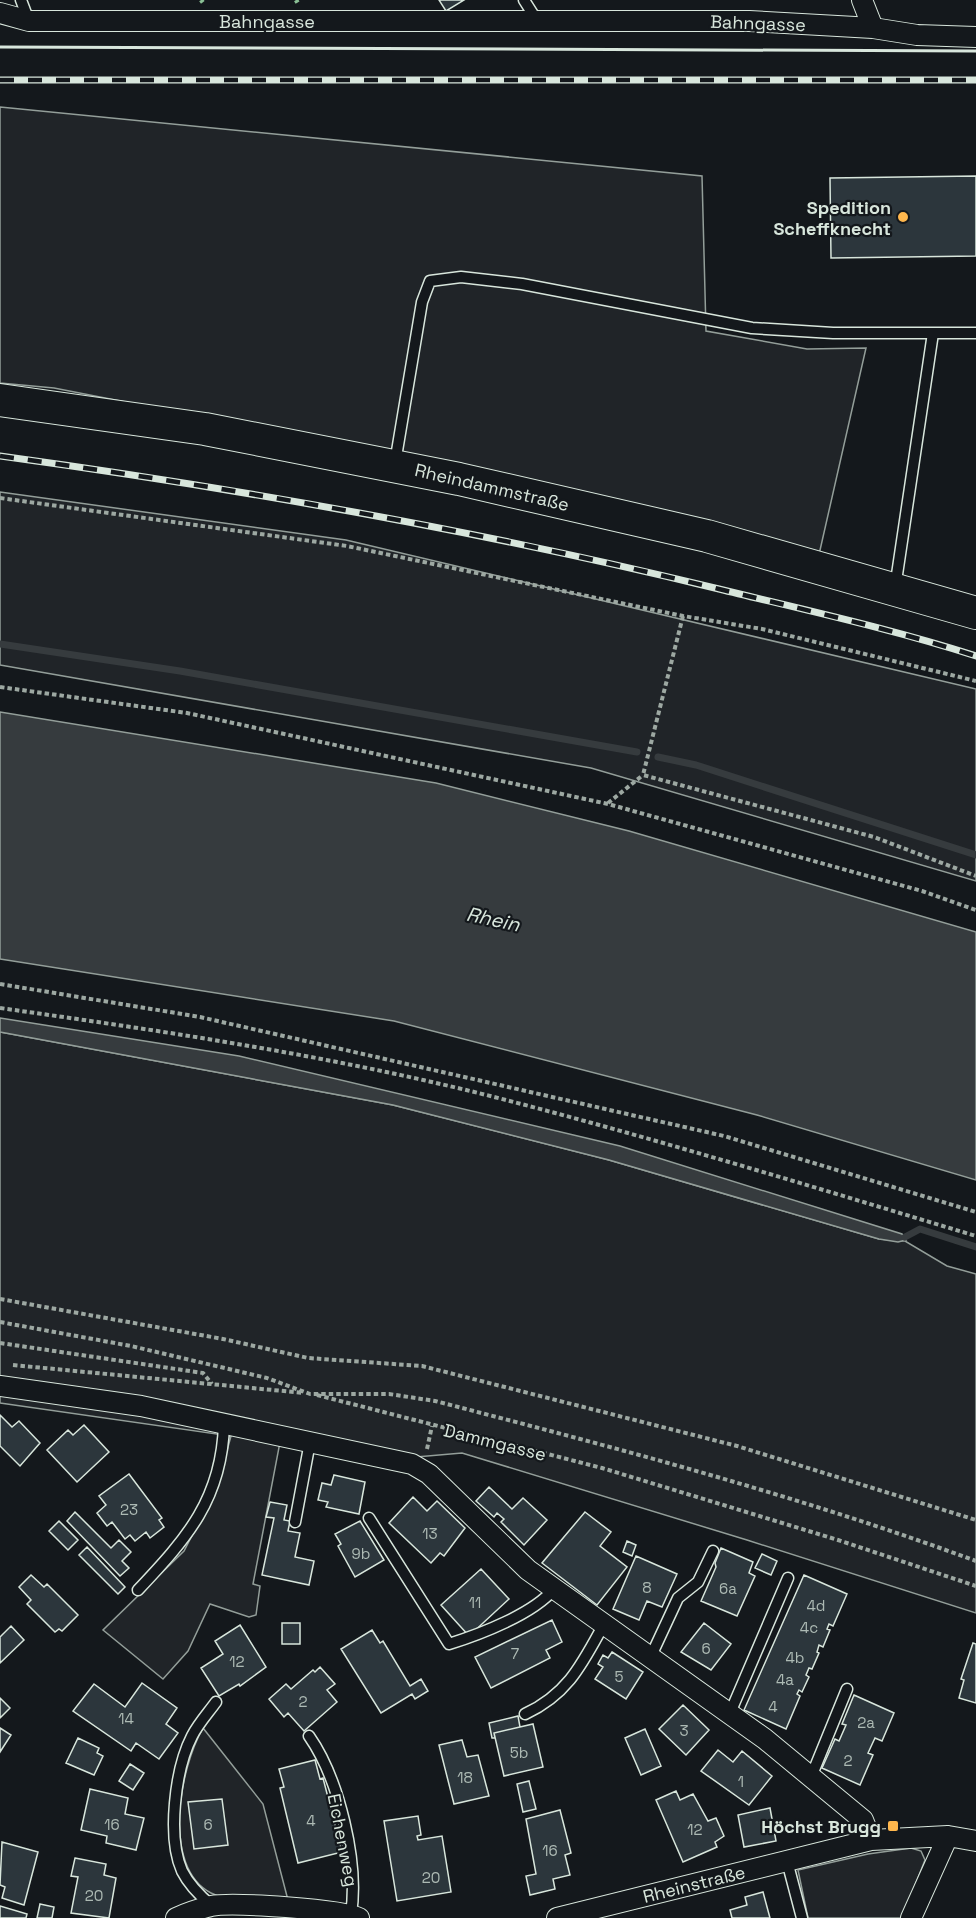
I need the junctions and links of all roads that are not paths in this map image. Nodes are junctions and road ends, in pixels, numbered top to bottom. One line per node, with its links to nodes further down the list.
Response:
1 (21, 0): 6 (lane)
2 (524, 0): 5 (lane)
3 (862, 0): 7 (street)
4 (0, 13): 6 (street, Bahngasse)
5 (536, 19): 6 (street, Bahngasse); 7 (street, Bahngasse)
6 (29, 21)
7 (873, 28): 8 (street, Bahngasse)
8 (976, 37)
9 (933, 333): 10 (lane); 12 (lane); 13 (lane)
10 (976, 333)
11 (0, 400): 12 (main road, Rheindammstraße)
12 (394, 465): 13 (main road, Rheindammstraße)
13 (895, 589): 14 (main road, Rheindammstraße)
14 (976, 613)
15 (0, 1386): 16 (street)
16 (224, 1424): 17 (street); 23 (lane)
17 (310, 1442): 19 (lane); 22 (street)
18 (369, 1518): 22 (lane)
19 (295, 1522)
20 (713, 1551): 25 (lane)
21 (788, 1578): 28 (lane)
22 (554, 1589): 24 (street)
23 (138, 1590)
24 (604, 1624): 25 (street); 29 (lane)
25 (651, 1656): 28 (street)
26 (848, 1689): 31 (lane)
27 (216, 1702): 36 (lane)
28 (730, 1713): 31 (street)
29 (525, 1714)
30 (309, 1736): 38 (lane, Eichenweg)
31 (811, 1777): 33 (street)
32 (948, 1836): 33 (street, Rheinstraße); 34 (street, Rheinstraße); 42 (street)
33 (871, 1840): 35 (street, Rheinstraße)
34 (976, 1841)
35 (787, 1861): 37 (street, Rheinstraße); 41 (lane)
36 (212, 1906): 38 (street, Eichenweg); 39 (street, Eichenweg)
37 (602, 1913): 40 (street, Rheinstraße)
38 (355, 1916)
39 (176, 1918)
40 (557, 1918)
41 (802, 1918)
42 (911, 1918)

